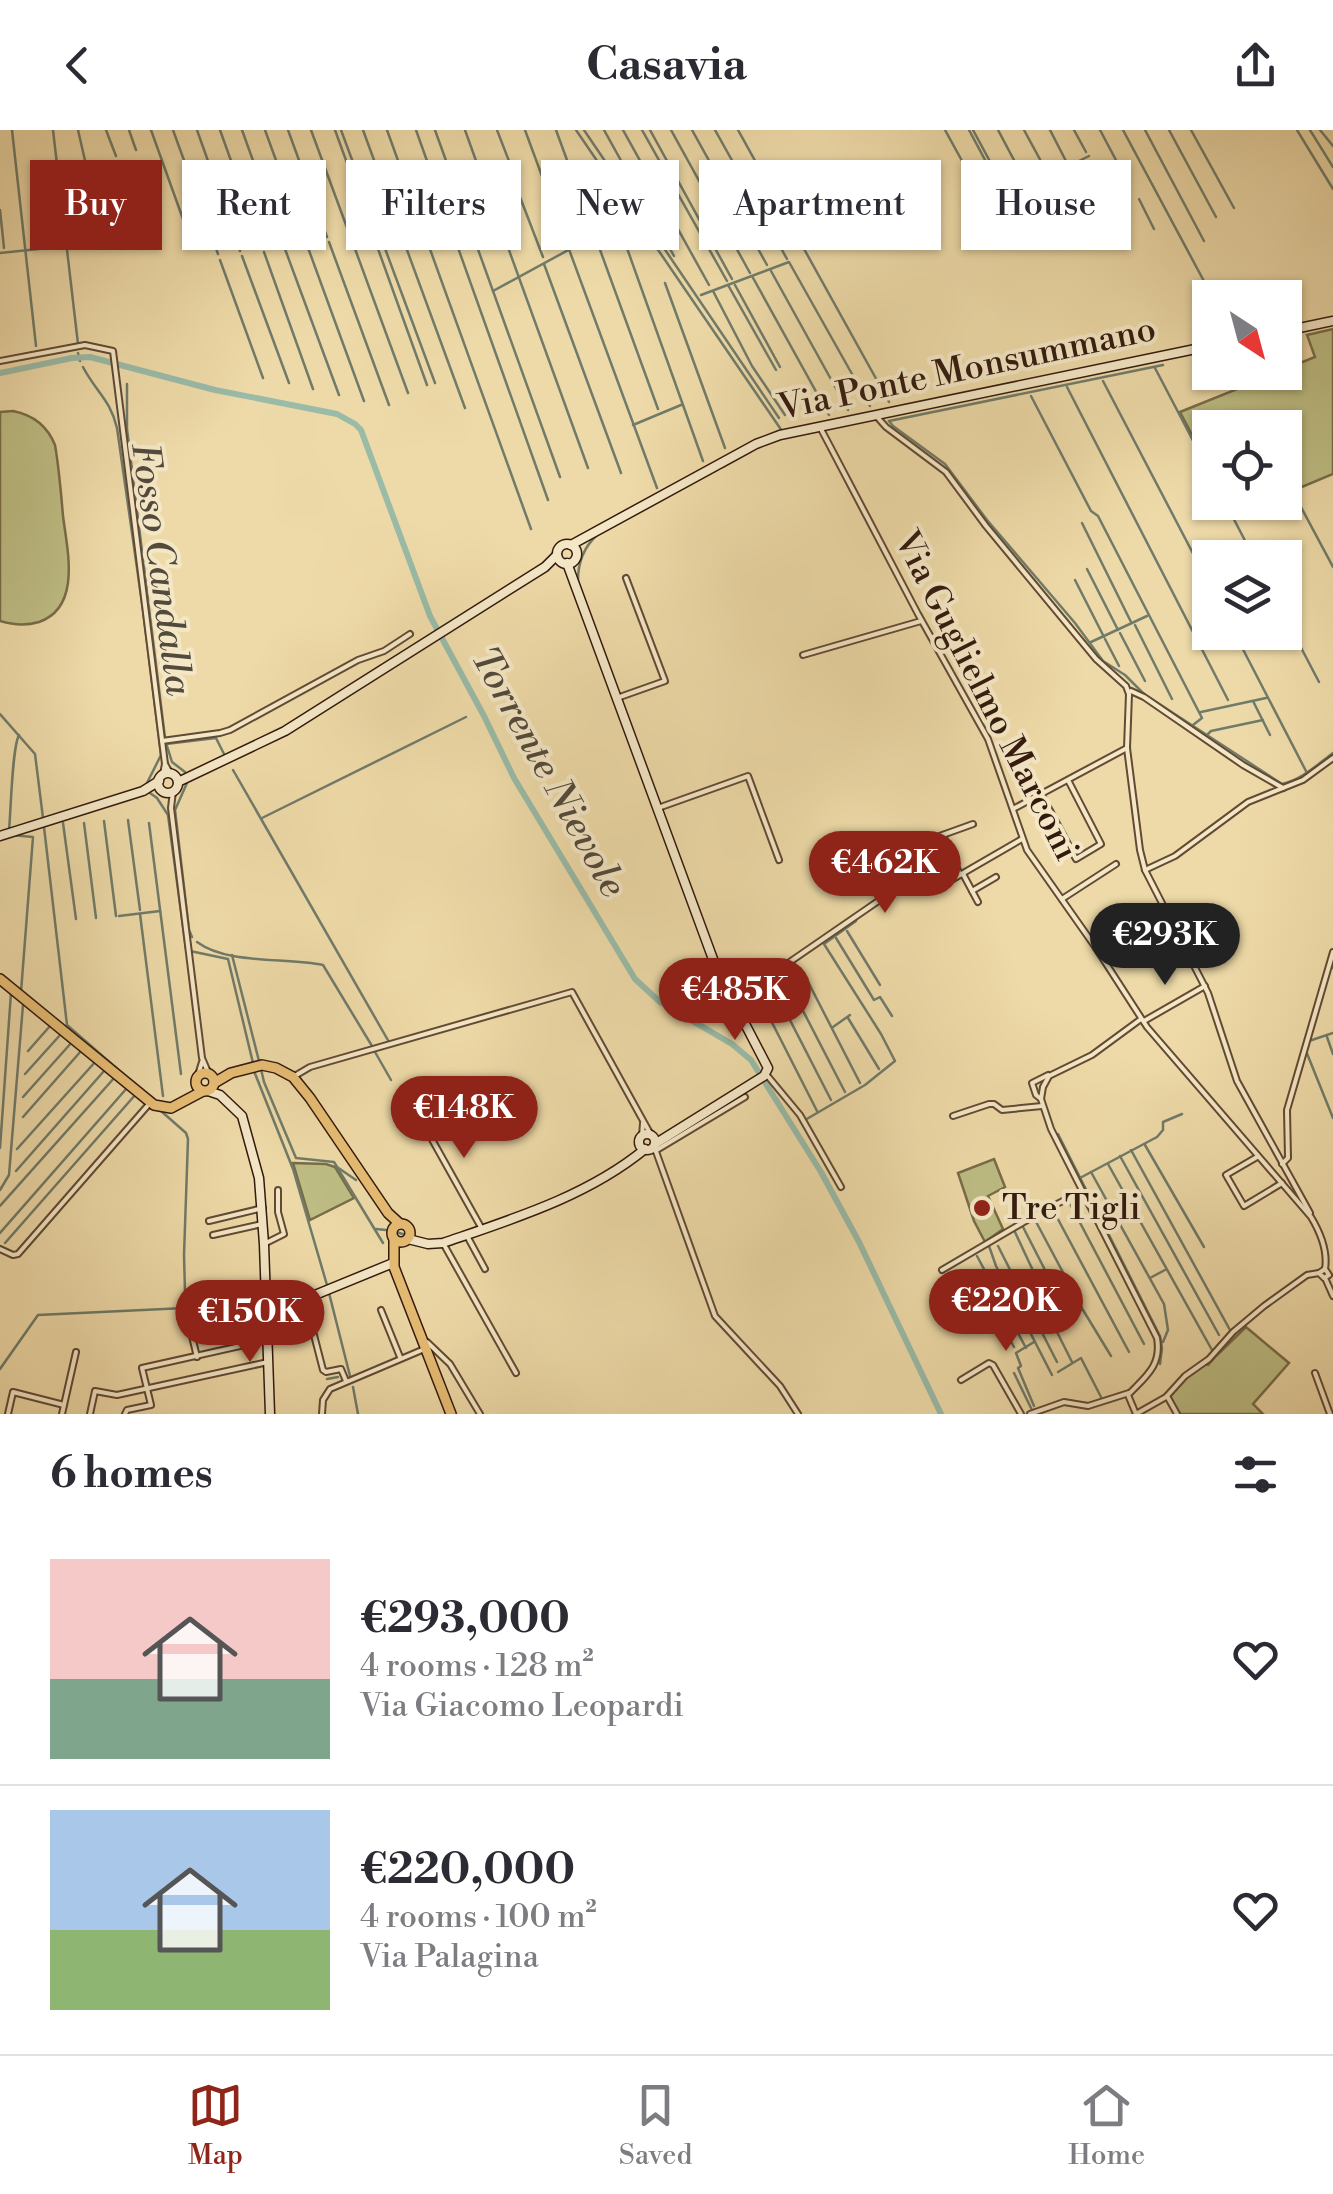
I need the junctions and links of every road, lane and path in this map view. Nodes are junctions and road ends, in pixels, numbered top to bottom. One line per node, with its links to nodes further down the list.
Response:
1 (1333, 321): 2 (street)
2 (1302, 327)
3 (1192, 350): 5 (street, Via Ponte Monsummano)
4 (0, 361): 15 (street)
5 (876, 415): 6 (street, Via Ponte Monsummano); 13 (street)
6 (820, 426): 7 (street, Via Ponte Monsummano); 10 (street, Via Guglielmo Marconi)
7 (573, 548): 8 (street); 8 (street)
8 (564, 560): 14 (street); 18 (street)
9 (626, 578): 14 (street)
10 (921, 620): 12 (street); 23 (street, Via Guglielmo Marconi)
11 (410, 634): 15 (street)
12 (803, 655)
13 (1128, 690): 16 (street); 20 (street)
14 (617, 698): 22 (street)
15 (162, 741): 18 (street)
16 (1128, 748): 19 (street); 30 (street)
17 (1333, 758): 20 (street)
18 (168, 779): 26 (street); 47 (street)
19 (1068, 780): 21 (street); 21 (street)
20 (1283, 788): 30 (street)
21 (1041, 794): 23 (street)
22 (656, 809): 28 (street); 42 (street)
23 (1013, 809): 27 (street, Via Guglielmo Marconi)
24 (974, 824): 25 (street)
25 (943, 834): 31 (street); 33 (street)
26 (0, 836)
27 (1022, 838): 31 (street); 35 (street, Via Guglielmo Marconi)
28 (779, 860)
29 (1116, 864): 35 (street)
30 (1145, 870): 37 (street)
31 (962, 875): 33 (street); 34 (street)
32 (996, 877): 34 (street)
33 (910, 886): 43 (street)
34 (972, 892): 36 (street)
35 (1062, 899): 38 (street, Via Guglielmo Marconi)
36 (978, 902)
37 (1162, 905): 38 (street); 41 (street)
38 (1096, 948): 46 (street, Via Guglielmo Marconi)
39 (1333, 952): 60 (street)
40 (0, 979): 53 (main road)
41 (1204, 986): 46 (street); 60 (street)
42 (727, 990): 43 (street); 44 (street)
43 (745, 994): 44 (street); 45 (street)
44 (733, 1001): 45 (street)
45 (739, 1011): 49 (street)
46 (1142, 1020): 48 (street); 59 (street, Via Guglielmo Marconi)
47 (202, 1058): 51 (street); 51 (street)
48 (1053, 1073): 54 (street); 54 (street)
49 (765, 1075): 57 (street); 63 (street)
50 (293, 1078): 51 (main road); 58 (street); 71 (main road)
51 (208, 1084): 53 (main road); 66 (street)
52 (745, 1097): 57 (street)
53 (150, 1103): 76 (street)
54 (1042, 1103): 56 (street); 65 (street)
55 (416, 1109): 70 (street)
56 (953, 1116)
57 (671, 1137): 58 (street); 58 (street)
58 (650, 1145): 70 (street); 108 (street)
59 (1258, 1156): 60 (street, Via Guglielmo Marconi); 62 (street)
60 (1278, 1168): 61 (street); 62 (street, Via Guglielmo Marconi)
61 (1293, 1184): 62 (street); 67 (street)
62 (1284, 1185): 67 (street, Via Guglielmo Marconi)
63 (841, 1187)
64 (278, 1190): 75 (street)
65 (1082, 1191): 79 (street); 97 (street)
66 (262, 1208): 68 (street); 69 (street)
67 (1311, 1218): 80 (street, Via Guglielmo Marconi)
68 (209, 1221)
69 (263, 1224): 73 (street); 75 (street)
70 (482, 1229): 72 (street)
71 (401, 1234): 74 (street); 77 (main road); 81 (main road)
72 (466, 1234): 74 (street); 78 (street)
73 (213, 1235)
74 (440, 1243): 92 (street)
75 (264, 1244): 85 (street)
76 (0, 1249)
77 (393, 1262): 81 (main road); 83 (street)
78 (485, 1269)
79 (942, 1270)
80 (1326, 1270): 82 (street); 98 (street)
81 (397, 1274): 87 (main road)
82 (1333, 1296)
83 (305, 1299): 85 (street); 95 (street)
84 (381, 1310): 90 (street)
85 (266, 1314): 86 (street); 89 (street)
86 (267, 1340): 89 (street); 91 (street)
87 (425, 1343): 90 (street); 106 (main road); 107 (street)
88 (76, 1352): 99 (street)
89 (198, 1356): 96 (street)
90 (400, 1358): 95 (street)
91 (268, 1362): 96 (street); 104 (street)
92 (516, 1373)
93 (1315, 1374): 113 (street)
94 (960, 1380): 109 (street)
95 (347, 1381): 105 (street)
96 (147, 1388): 102 (street); 103 (street)
97 (1129, 1393): 110 (street); 111 (street)
98 (1167, 1396): 111 (street); 112 (street)
99 (64, 1404): 100 (street); 101 (street)
100 (8, 1414)
101 (62, 1414)
102 (90, 1414)
103 (125, 1414)
104 (270, 1414)
105 (322, 1414)
106 (451, 1414)
107 (480, 1414)
108 (798, 1414)
109 (1021, 1414)
110 (1030, 1414)
111 (1136, 1414)
112 (1177, 1414)
113 (1330, 1414)

